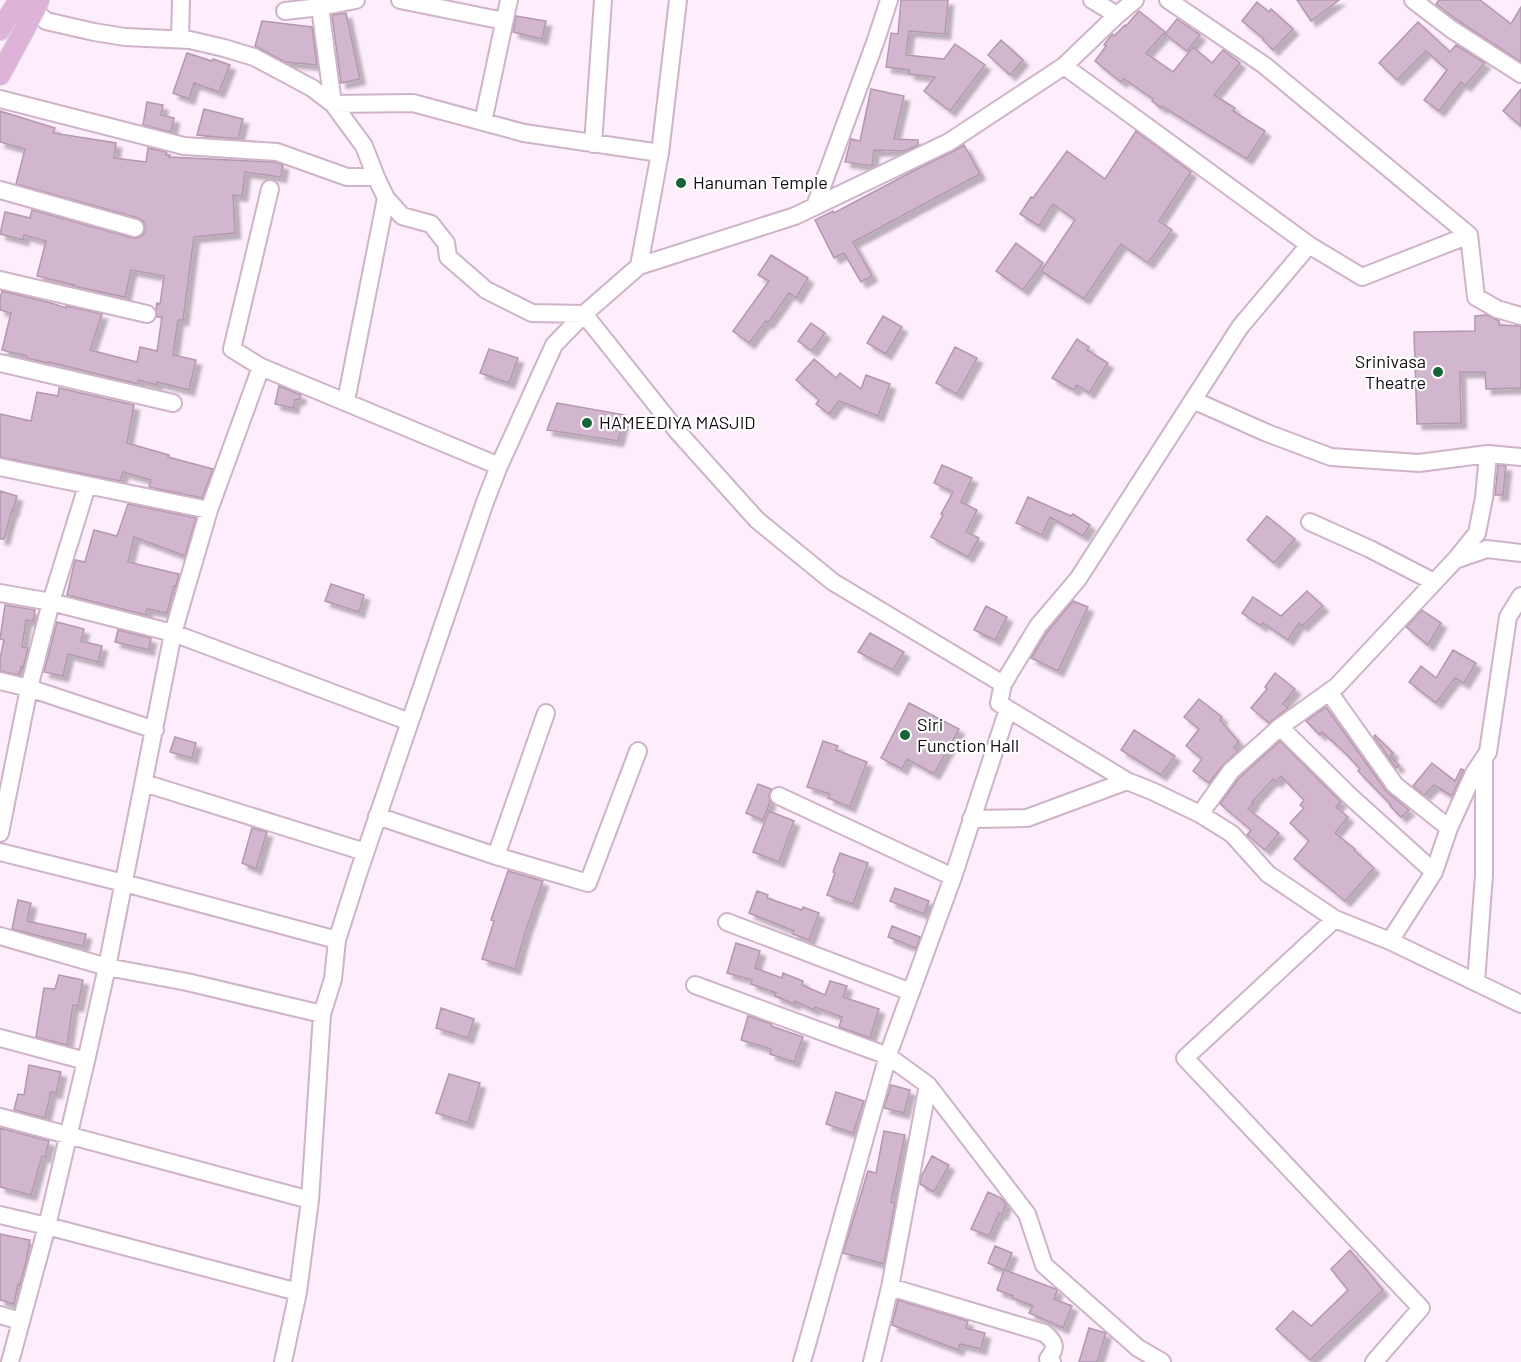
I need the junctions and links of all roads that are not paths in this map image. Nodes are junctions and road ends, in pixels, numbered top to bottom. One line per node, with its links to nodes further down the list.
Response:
1 (181, 0): 18 (street)
2 (356, 0): 13 (street)
3 (400, 0): 16 (street)
4 (509, 0): 16 (street)
5 (603, 0): 25 (street)
6 (678, 0): 26 (street)
7 (889, 0): 31 (street)
8 (1092, 0): 15 (street)
9 (1135, 0): 15 (street)
10 (1168, 0): 33 (street)
11 (1413, 0): 20 (street)
12 (29, 2): 17 (main road); 18 (street); 21 (main road)
13 (320, 7): 14 (street); 23 (street)
14 (285, 11)
15 (1117, 15): 19 (street)
16 (504, 21): 24 (street)
17 (0, 30)
18 (180, 39): 23 (street)
19 (1064, 66): 31 (street); 34 (street)
20 (1521, 74)
21 (0, 75)
22 (0, 99): 27 (street)
23 (333, 104): 24 (street); 27 (street)
24 (483, 122): 25 (street)
25 (593, 144): 26 (street)
26 (660, 153): 35 (street)
27 (376, 177): 30 (street)
28 (270, 189): 41 (street)
29 (0, 190): 32 (street)
30 (386, 198): 39 (street); 43 (street)
31 (815, 206): 35 (street)
32 (135, 228)
33 (1469, 235): 34 (street); 37 (street)
34 (1309, 245): 42 (street)
35 (639, 266): 39 (street)
36 (0, 280): 38 (street)
37 (1520, 312)
38 (147, 314)
39 (584, 314): 47 (street); 60 (street)
40 (0, 363): 44 (street)
41 (261, 367): 43 (street); 50 (street)
42 (1193, 400): 45 (street); 60 (street)
43 (346, 401): 47 (street)
44 (173, 403)
45 (1488, 454): 46 (street); 53 (street)
46 (1521, 457)
47 (499, 466): 65 (street)
48 (0, 467): 49 (street)
49 (87, 486): 50 (street); 57 (street)
50 (209, 510): 58 (street)
51 (1310, 522): 54 (street)
52 (1521, 553): 53 (street)
53 (1455, 560): 54 (street)
54 (1434, 582): 62 (street)
55 (0, 593): 57 (street)
56 (1521, 596): 69 (street)
57 (51, 602): 58 (street); 61 (street)
58 (173, 633): 65 (street); 67 (street)
59 (0, 681): 61 (street)
60 (1003, 684): 63 (street)
61 (29, 688): 67 (street); 77 (street)
62 (1329, 692): 66 (street); 76 (street)
63 (1008, 709): 70 (street); 75 (street)
64 (546, 713): 80 (street)
65 (410, 722): 74 (street)
66 (1280, 727): 73 (street); 81 (street)
67 (155, 730): 71 (street)
68 (638, 751): 80 (street)
69 (1484, 757): 76 (street); 90 (street)
70 (1127, 781): 73 (street); 75 (street)
71 (144, 783): 79 (street); 83 (street)
72 (779, 796): 82 (street)
73 (1200, 814): 84 (street)
74 (377, 816): 79 (street); 80 (street)
75 (971, 819): 82 (street)
76 (1449, 828): 81 (street)
77 (0, 833)
78 (0, 852): 83 (street)
79 (365, 852): 87 (street)
80 (496, 856)
81 (1434, 872): 88 (street)
82 (953, 877): 92 (street)
83 (124, 883): 87 (street); 89 (street)
84 (1335, 919): 88 (street); 115 (street)
85 (727, 922): 92 (street)
86 (0, 936): 89 (street)
87 (337, 940): 94 (street)
88 (1390, 941): 90 (street)
89 (107, 967): 94 (street); 97 (street)
90 (1476, 982): 93 (street)
91 (695, 985): 96 (street)
92 (911, 992): 96 (street)
93 (1521, 1004)
94 (322, 1014): 101 (street)
95 (0, 1038): 97 (street)
96 (888, 1056): 98 (street); 111 (street)
97 (86, 1061): 100 (street)
98 (928, 1085): 104 (street); 108 (street)
99 (0, 1117): 100 (street)
100 (69, 1135): 101 (street); 103 (street)
101 (310, 1200): 105 (street)
102 (0, 1215): 103 (street)
103 (47, 1226): 105 (street); 107 (street)
104 (890, 1287): 112 (street); 113 (street)
105 (298, 1292): 110 (street)
106 (0, 1315): 107 (street)
107 (20, 1321): 109 (street)
108 (1135, 1355): 114 (street)
109 (10, 1362)
110 (283, 1362)
111 (802, 1362)
112 (872, 1362)
113 (1052, 1362)
114 (1162, 1362)
115 (1374, 1362)

